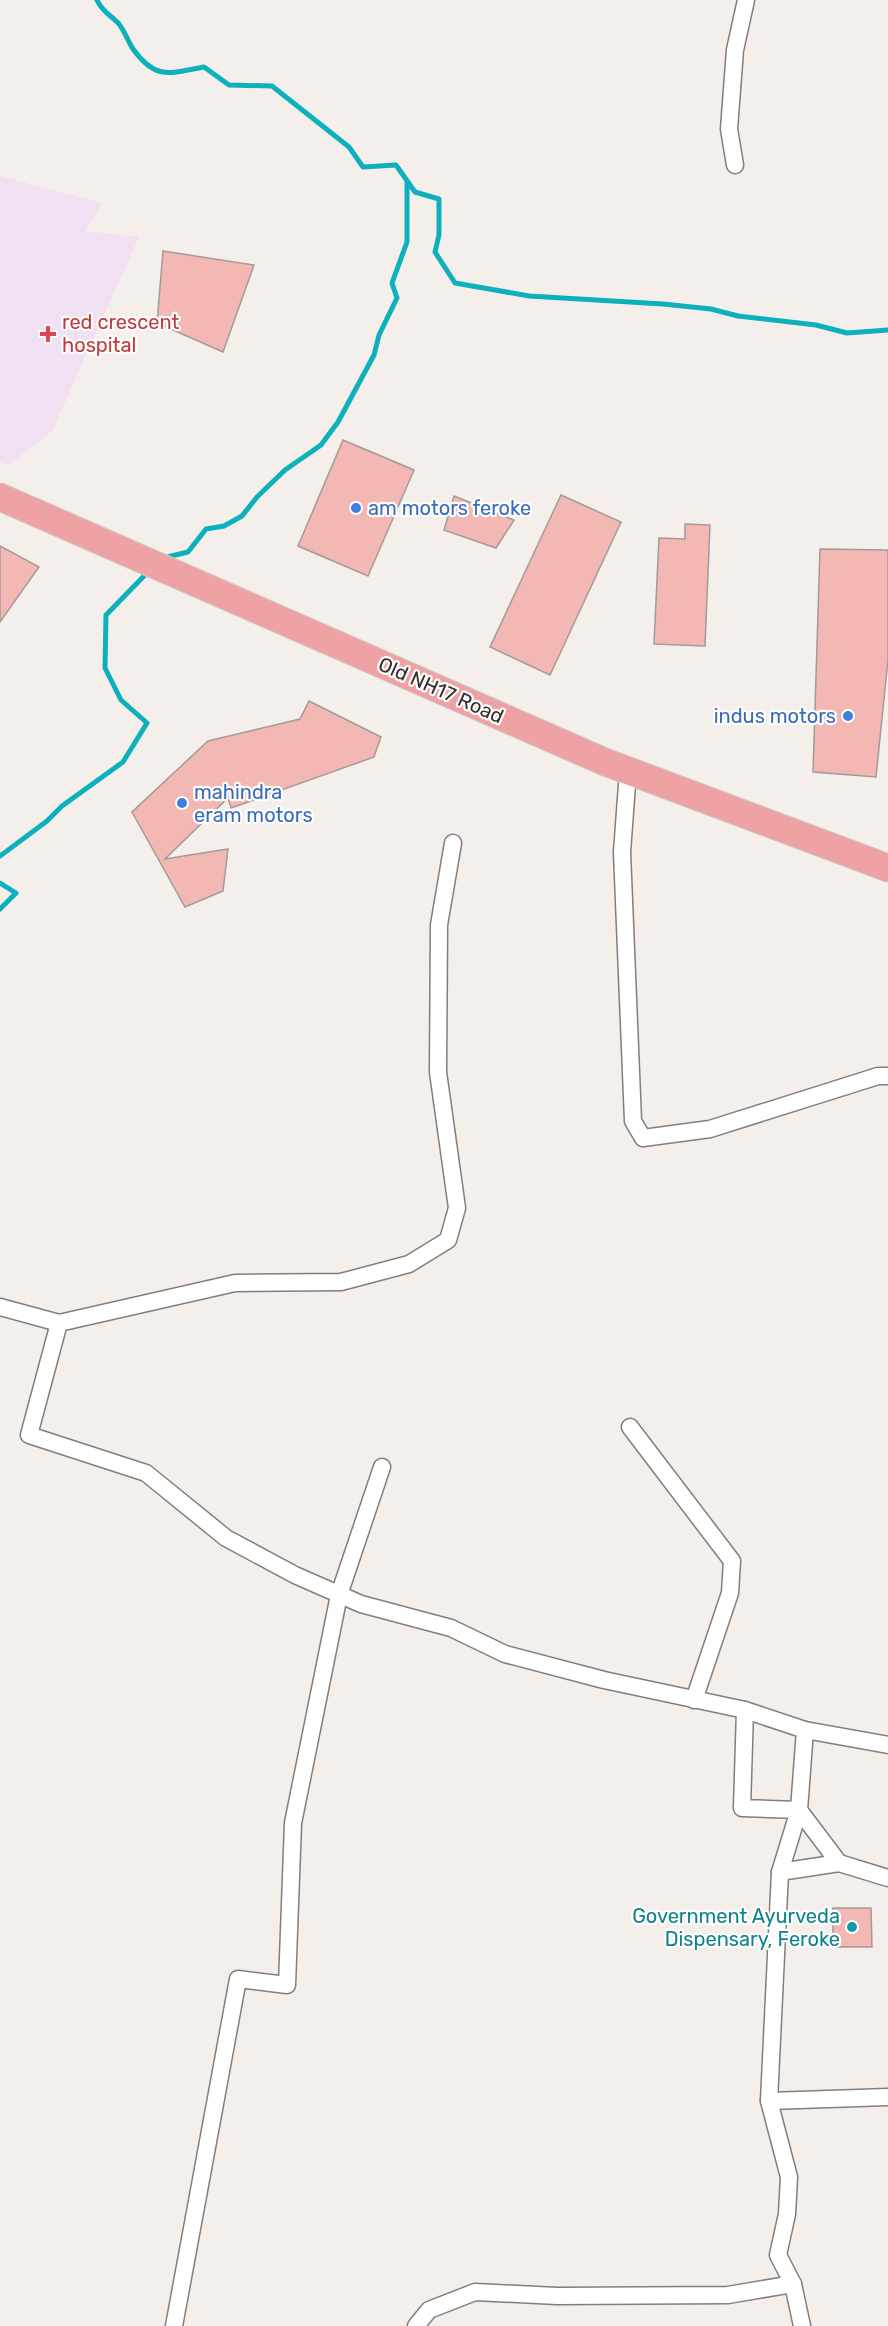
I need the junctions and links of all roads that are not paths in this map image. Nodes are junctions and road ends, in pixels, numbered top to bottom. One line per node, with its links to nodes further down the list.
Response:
1 (746, 0): 2 (street)
2 (735, 165)
3 (0, 497): 4 (main road, Old NH17 Road)
4 (628, 771): 6 (main road, Old NH17 Road); 7 (street)
5 (453, 843): 9 (street)
6 (888, 868)
7 (888, 1076)
8 (0, 1306): 9 (street)
9 (59, 1323): 12 (street)
10 (630, 1427): 13 (street)
11 (382, 1467): 12 (street)
12 (339, 1595): 13 (street); 24 (street)
13 (694, 1700): 14 (street)
14 (745, 1710): 15 (street); 17 (street)
15 (805, 1730): 16 (street); 17 (street)
16 (888, 1745)
17 (800, 1810): 18 (street); 19 (street)
18 (839, 1863): 19 (street); 20 (street)
19 (780, 1872): 22 (street)
20 (888, 1878)
21 (888, 2097): 22 (street)
22 (769, 2101): 23 (street)
23 (793, 2284): 25 (street); 26 (street)
24 (174, 2326)
25 (416, 2326)
26 (802, 2326)

